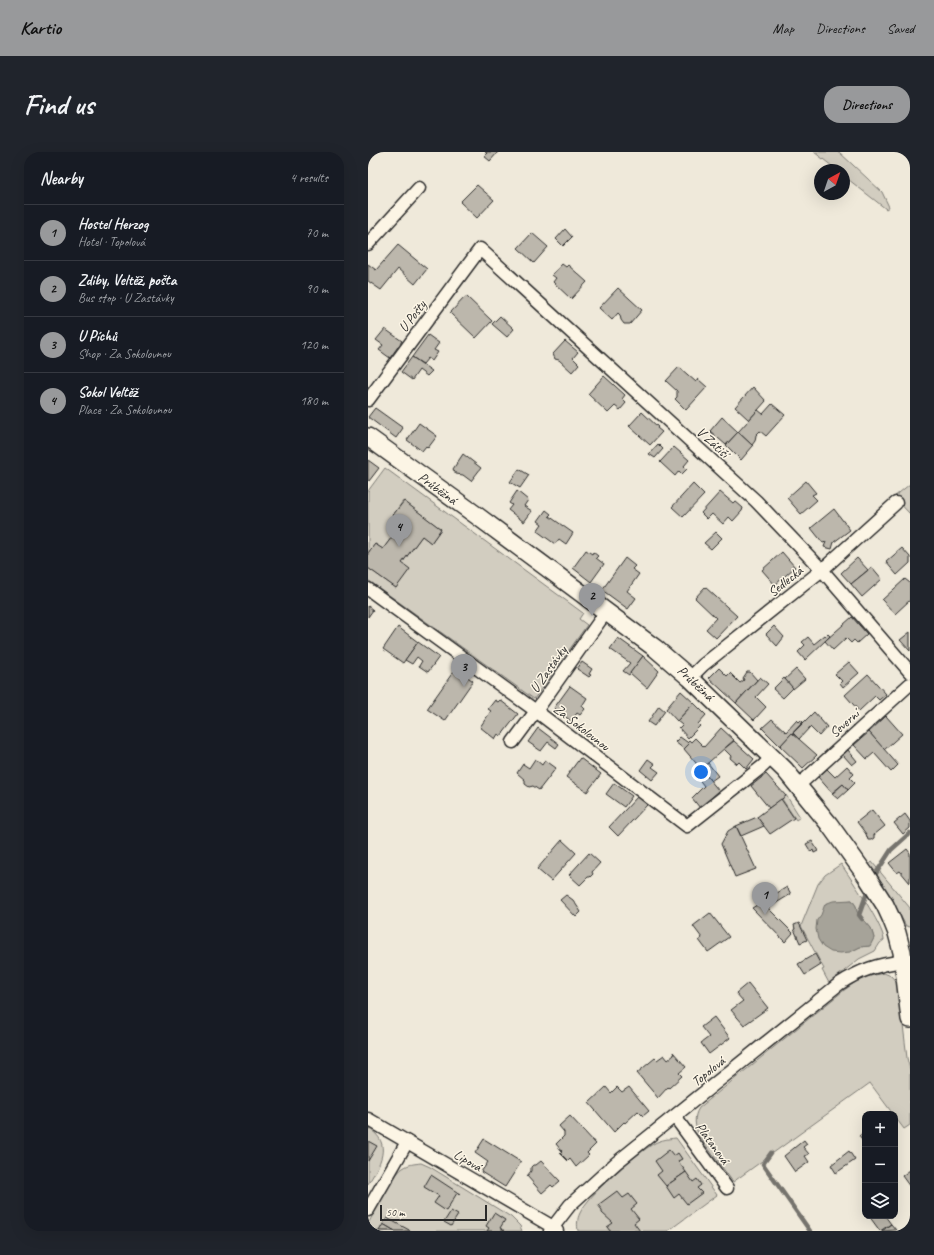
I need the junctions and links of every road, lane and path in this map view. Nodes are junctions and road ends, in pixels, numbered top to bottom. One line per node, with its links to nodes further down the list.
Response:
1 (418, 188): 2 (street)
2 (368, 244)
3 (480, 249): 4 (street, U Pošty); 7 (street, V Zátiší)
4 (368, 400)
5 (368, 437): 9 (street, Průběžná)
6 (896, 503): 7 (street, Sedlecká)
7 (822, 570): 10 (street, V Zátiší); 11 (street, Sedlecká)
8 (368, 589): 13 (street, Za Sokolovnou)
9 (606, 612): 11 (street, Průběžná); 13 (street, U Zastávky)
10 (910, 672)
11 (690, 678): 15 (street, Průběžná)
12 (910, 684): 16 (street, Severní)
13 (536, 711): 14 (street, U Zastávky); 15 (street, Za Sokolovnou)
14 (513, 742)
15 (772, 756): 16 (street, Průběžná)
16 (799, 785): 17 (street, Průběžná)
17 (905, 938): 18 (street, Průběžná)
18 (904, 961): 19 (street, Průběžná); 21 (street, Topolová)
19 (908, 982): 20 (street, Průběžná)
20 (910, 1019)
21 (675, 1117): 24 (street, Platanová); 26 (street, Topolová)
22 (368, 1119): 23 (street, Lipová)
23 (407, 1142): 25 (street); 26 (street, Lipová)
24 (728, 1188)
25 (368, 1210)
26 (553, 1230)

